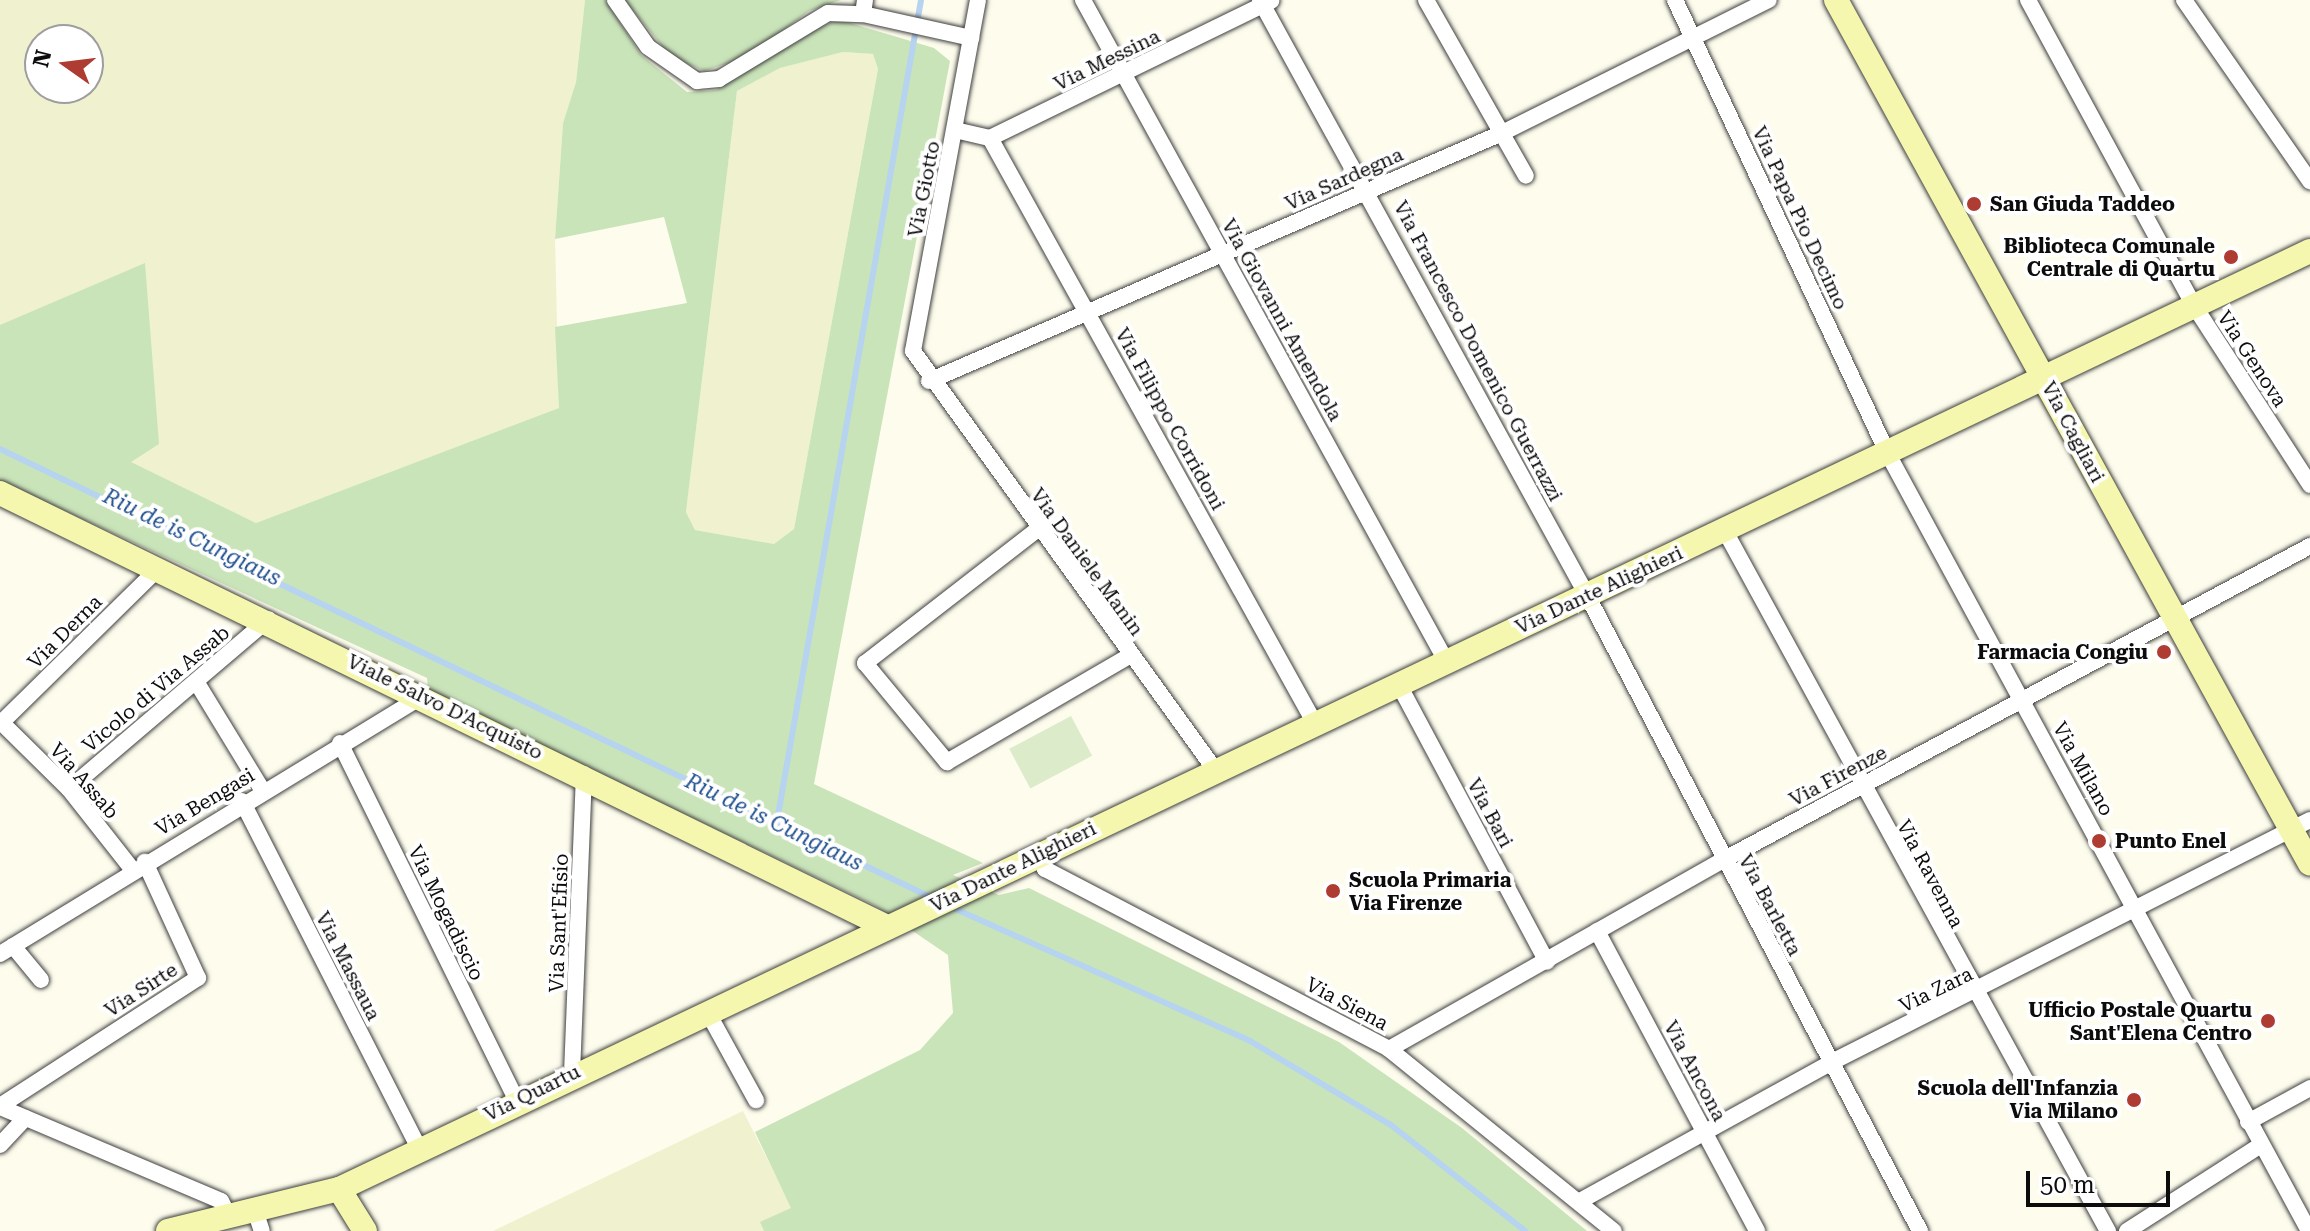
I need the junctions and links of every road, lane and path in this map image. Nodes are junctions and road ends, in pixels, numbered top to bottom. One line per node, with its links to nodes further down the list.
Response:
1 (978, 0): 13 (street, Via Giotto)
2 (1083, 0): 14 (street, Via Giovanni Amendola)
3 (1426, 0): 16 (street)
4 (1675, 0): 12 (street, Via Papa Pio Decimo)
5 (1769, 0): 12 (street, Via Sardegna)
6 (1836, 0): 25 (street, Via Cagliari)
7 (2028, 0): 23 (street, Via Genova)
8 (2184, 0): 19 (street)
9 (1265, 2): 14 (street, Via Messina); 20 (street, Via Francesco Domenico Guerrazzi)
10 (618, 6): 11 (street)
11 (864, 7): 13 (street)
12 (1692, 35): 16 (street, Via Sardegna); 27 (street, Via Papa Pio Decimo)
13 (971, 38): 15 (street, Via Giotto)
14 (1124, 74): 17 (street, Via Messina); 22 (street, Via Giovanni Amendola)
15 (955, 130): 17 (street); 26 (street, Via Giotto)
16 (1502, 133): 18 (street); 20 (street, Via Sardegna)
17 (990, 138): 24 (street, Via Filippo Corridoni)
18 (1526, 176)
19 (2310, 181)
20 (1369, 190): 22 (street, Via Sardegna); 34 (street, Via Francesco Domenico Guerrazzi)
21 (2310, 251): 23 (street, Via Dante Alighieri)
22 (1222, 254): 24 (street, Via Sardegna); 38 (street, Via Giovanni Amendola)
23 (2195, 307): 25 (street, Via Dante Alighieri); 28 (street, Via Genova)
24 (1090, 315): 26 (street, Via Sardegna); 43 (street, Via Filippo Corridoni)
25 (2045, 377): 27 (street, Via Dante Alighieri); 36 (street, Via Cagliari)
26 (929, 381): 30 (street, Via Daniele Manin)
27 (1888, 454): 31 (street, Via Dante Alighieri); 42 (street, Via Milano)
28 (2310, 485)
29 (0, 493): 33 (street, Viale Salvo D'Acquisto)
30 (1038, 529): 37 (street, Via Daniele Manin); 37 (street)
31 (1725, 531): 34 (street, Via Dante Alighieri); 48 (street, Via Ravenna)
32 (2310, 546): 36 (street, Via Firenze)
33 (158, 569): 35 (street, Viale Salvo D'Acquisto); 44 (street, Via Derna)
34 (1588, 597): 38 (street, Via Dante Alighieri); 54 (street, Via Barletta)
35 (269, 619): 39 (street, Vicolo di Via Assab); 41 (street, Viale Salvo D'Acquisto)
36 (2172, 619): 42 (street, Via Firenze); 52 (street, Via Cagliari)
37 (1131, 655): 46 (street, Via Daniele Manin)
38 (1445, 659): 40 (street, Via Dante Alighieri)
39 (197, 683): 49 (street, Vicolo di Via Assab); 50 (street)
40 (1398, 683): 43 (street, Via Dante Alighieri); 61 (street, Via Bari)
41 (421, 697): 45 (street, Via Bengasi); 47 (street, Viale Salvo D'Acquisto)
42 (2023, 701): 48 (street, Via Firenze); 57 (street, Via Milano)
43 (1313, 720): 46 (street, Via Dante Alighieri)
44 (1, 724): 49 (street, Via Assab)
45 (340, 743): 50 (street, Via Bengasi); 70 (street, Via Mogadiscio)
46 (1213, 767): 53 (street, Via Dante Alighieri)
47 (584, 774): 58 (street, Viale Salvo D'Acquisto); 67 (street, Via Sant'Efisio)
48 (1861, 786): 54 (street, Via Firenze); 63 (street, Via Ravenna)
49 (69, 789): 56 (street, Via Assab)
50 (263, 791): 51 (street, Via Bengasi)
51 (242, 801): 56 (street, Via Bengasi); 77 (street, Via Massaua)
52 (2301, 825): 55 (street, Via Cagliari); 57 (street, Via Zara)
53 (1040, 854): 58 (street, Via Dante Alighieri); 65 (street, Via Siena)
54 (1723, 860): 59 (street, Via Firenze); 66 (street, Via Barletta)
55 (2310, 864)
56 (138, 866): 60 (street, Via Bengasi); 71 (street, Via Sirte)
57 (2138, 907): 63 (street, Via Zara); 73 (street, Via Milano)
58 (895, 923): 64 (street, Via Quartu)
59 (1597, 931): 61 (street, Via Firenze); 74 (street, Via Ancona)
60 (6, 950): 62 (street, Via Bengasi)
61 (1547, 962): 65 (street, Via Firenze)
62 (41, 980)
63 (1973, 996): 66 (street, Via Zara); 88 (street, Via Ravenna)
64 (707, 1011): 67 (street, Via Quartu); 69 (street)
65 (1389, 1049): 79 (street, Via Siena)
66 (1832, 1062): 74 (street, Via Zara); 87 (street, Via Barletta)
67 (572, 1073): 70 (street, Via Quartu)
68 (2310, 1088): 73 (street)
69 (756, 1100)
70 (517, 1101): 77 (street, Via Quartu)
71 (0, 1106): 72 (street)
72 (25, 1118): 75 (street); 81 (street)
73 (2248, 1122): 76 (street, Via Milano)
74 (1705, 1131): 79 (street, Via Zara); 86 (street, Via Ancona)
75 (0, 1145)
76 (2261, 1145): 89 (street); 90 (street, Via Milano)
77 (419, 1149): 78 (street, Via Quartu)
78 (339, 1189): 80 (street, Via Quartu); 84 (street)
79 (1582, 1200): 85 (street, Via Siena)
80 (254, 1207): 81 (street, Via Quartu); 83 (street)
81 (227, 1213): 82 (street, Via Quartu)
82 (168, 1231)
83 (262, 1231)
84 (365, 1231)
85 (1614, 1231)
86 (1757, 1231)
87 (1920, 1231)
88 (2108, 1231)
89 (2127, 1231)
90 (2309, 1231)

